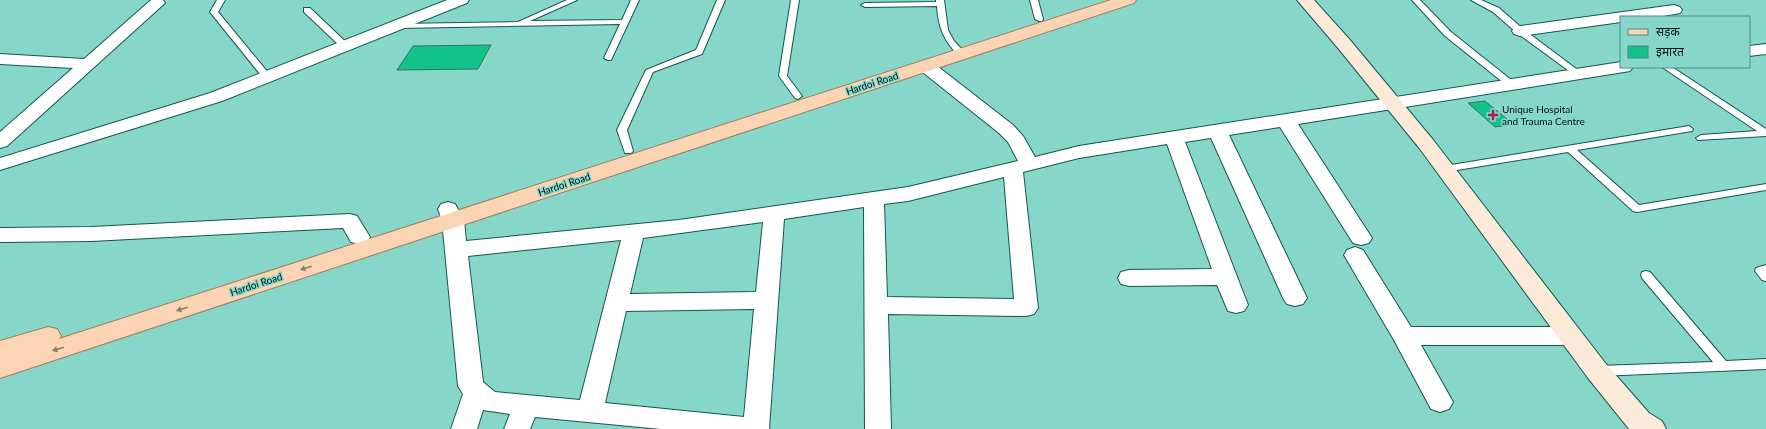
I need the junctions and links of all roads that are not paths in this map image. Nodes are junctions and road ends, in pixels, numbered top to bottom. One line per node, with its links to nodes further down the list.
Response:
1 (221, 0): 37 (lane)
2 (461, 0): 22 (street)
3 (573, 0): 21 (lane)
4 (635, 0): 20 (lane)
5 (721, 0): 49 (lane)
6 (795, 0): 39 (lane)
7 (1097, 0): 15 (main road, Hardoi Road)
8 (1128, 0): 26 (main road, Hardoi Road)
9 (1305, 0): 40 (street)
10 (1416, 0): 38 (lane)
11 (1475, 0): 23 (lane)
12 (940, 2): 14 (lane); 26 (lane)
13 (157, 3): 31 (street)
14 (865, 5)
15 (1036, 9): 26 (main road, Hardoi Road)
16 (307, 10): 24 (lane)
17 (1674, 10): 18 (street)
18 (1629, 16)
19 (1620, 17): 23 (street)
20 (624, 22): 21 (lane); 28 (lane)
21 (516, 24): 22 (lane)
22 (397, 26): 24 (street)
23 (1520, 31): 36 (lane)
24 (346, 47): 37 (street)
25 (1766, 49): 27 (street)
26 (958, 50): 32 (main road, Hardoi Road); 39 (main road, Hardoi Road)
27 (1750, 51)
28 (608, 58)
29 (0, 59): 30 (street)
30 (17, 60): 31 (street); 35 (street)
31 (88, 64): 47 (street)
32 (926, 66): 51 (street); 56 (main road, Hardoi Road)
33 (1620, 68): 36 (street)
34 (1668, 68): 44 (lane)
35 (0, 74)
36 (1578, 74): 38 (street)
37 (267, 77): 50 (street)
38 (1512, 85): 40 (street)
39 (798, 96): 49 (main road, Hardoi Road)
40 (1394, 104): 41 (street); 52 (street)
41 (1286, 121): 43 (street); 71 (street)
42 (1689, 129): 48 (lane)
43 (1218, 132): 45 (street); 66 (street)
44 (1766, 133): 46 (lane)
45 (1174, 138): 51 (street); 63 (street)
46 (1701, 138)
47 (0, 142)
48 (1569, 148): 52 (lane); 53 (lane)
49 (628, 151): 56 (main road, Hardoi Road)
50 (0, 164)
51 (1021, 166): 54 (street); 69 (street)
52 (1444, 168): 72 (street)
53 (1766, 187)
54 (874, 199): 55 (street); 69 (street)
55 (774, 213): 57 (street); 67 (street)
56 (450, 214): 59 (main road, Hardoi Road); 60 (street); 76 (main road, Hardoi Road, one-way to 76)
57 (634, 232): 60 (street); 68 (street)
58 (0, 235): 59 (street)
59 (359, 237): 73 (main road, Hardoi Road)
60 (456, 250): 78 (street)
61 (1766, 269): 64 (lane)
62 (1646, 274): 75 (lane)
63 (1225, 276): 65 (street); 70 (street)
64 (1766, 277)
65 (1129, 278)
66 (1295, 298)
67 (767, 300): 68 (street); 86 (street)
68 (616, 303): 81 (street)
69 (876, 305): 87 (street)
70 (1236, 305)
71 (1404, 336): 72 (street); 79 (street)
72 (1570, 336): 77 (street)
73 (0, 352)
74 (1766, 364): 75 (lane)
75 (1723, 366): 77 (lane)
76 (0, 368)
77 (1597, 371): 88 (street)
78 (477, 391): 80 (street); 83 (street)
79 (1440, 402)
80 (527, 406): 81 (street); 84 (street)
81 (590, 412): 82 (street)
82 (695, 425): 85 (street)
83 (464, 429)
84 (517, 429)
85 (744, 429)
86 (756, 429)
87 (878, 429)
88 (1652, 429)

